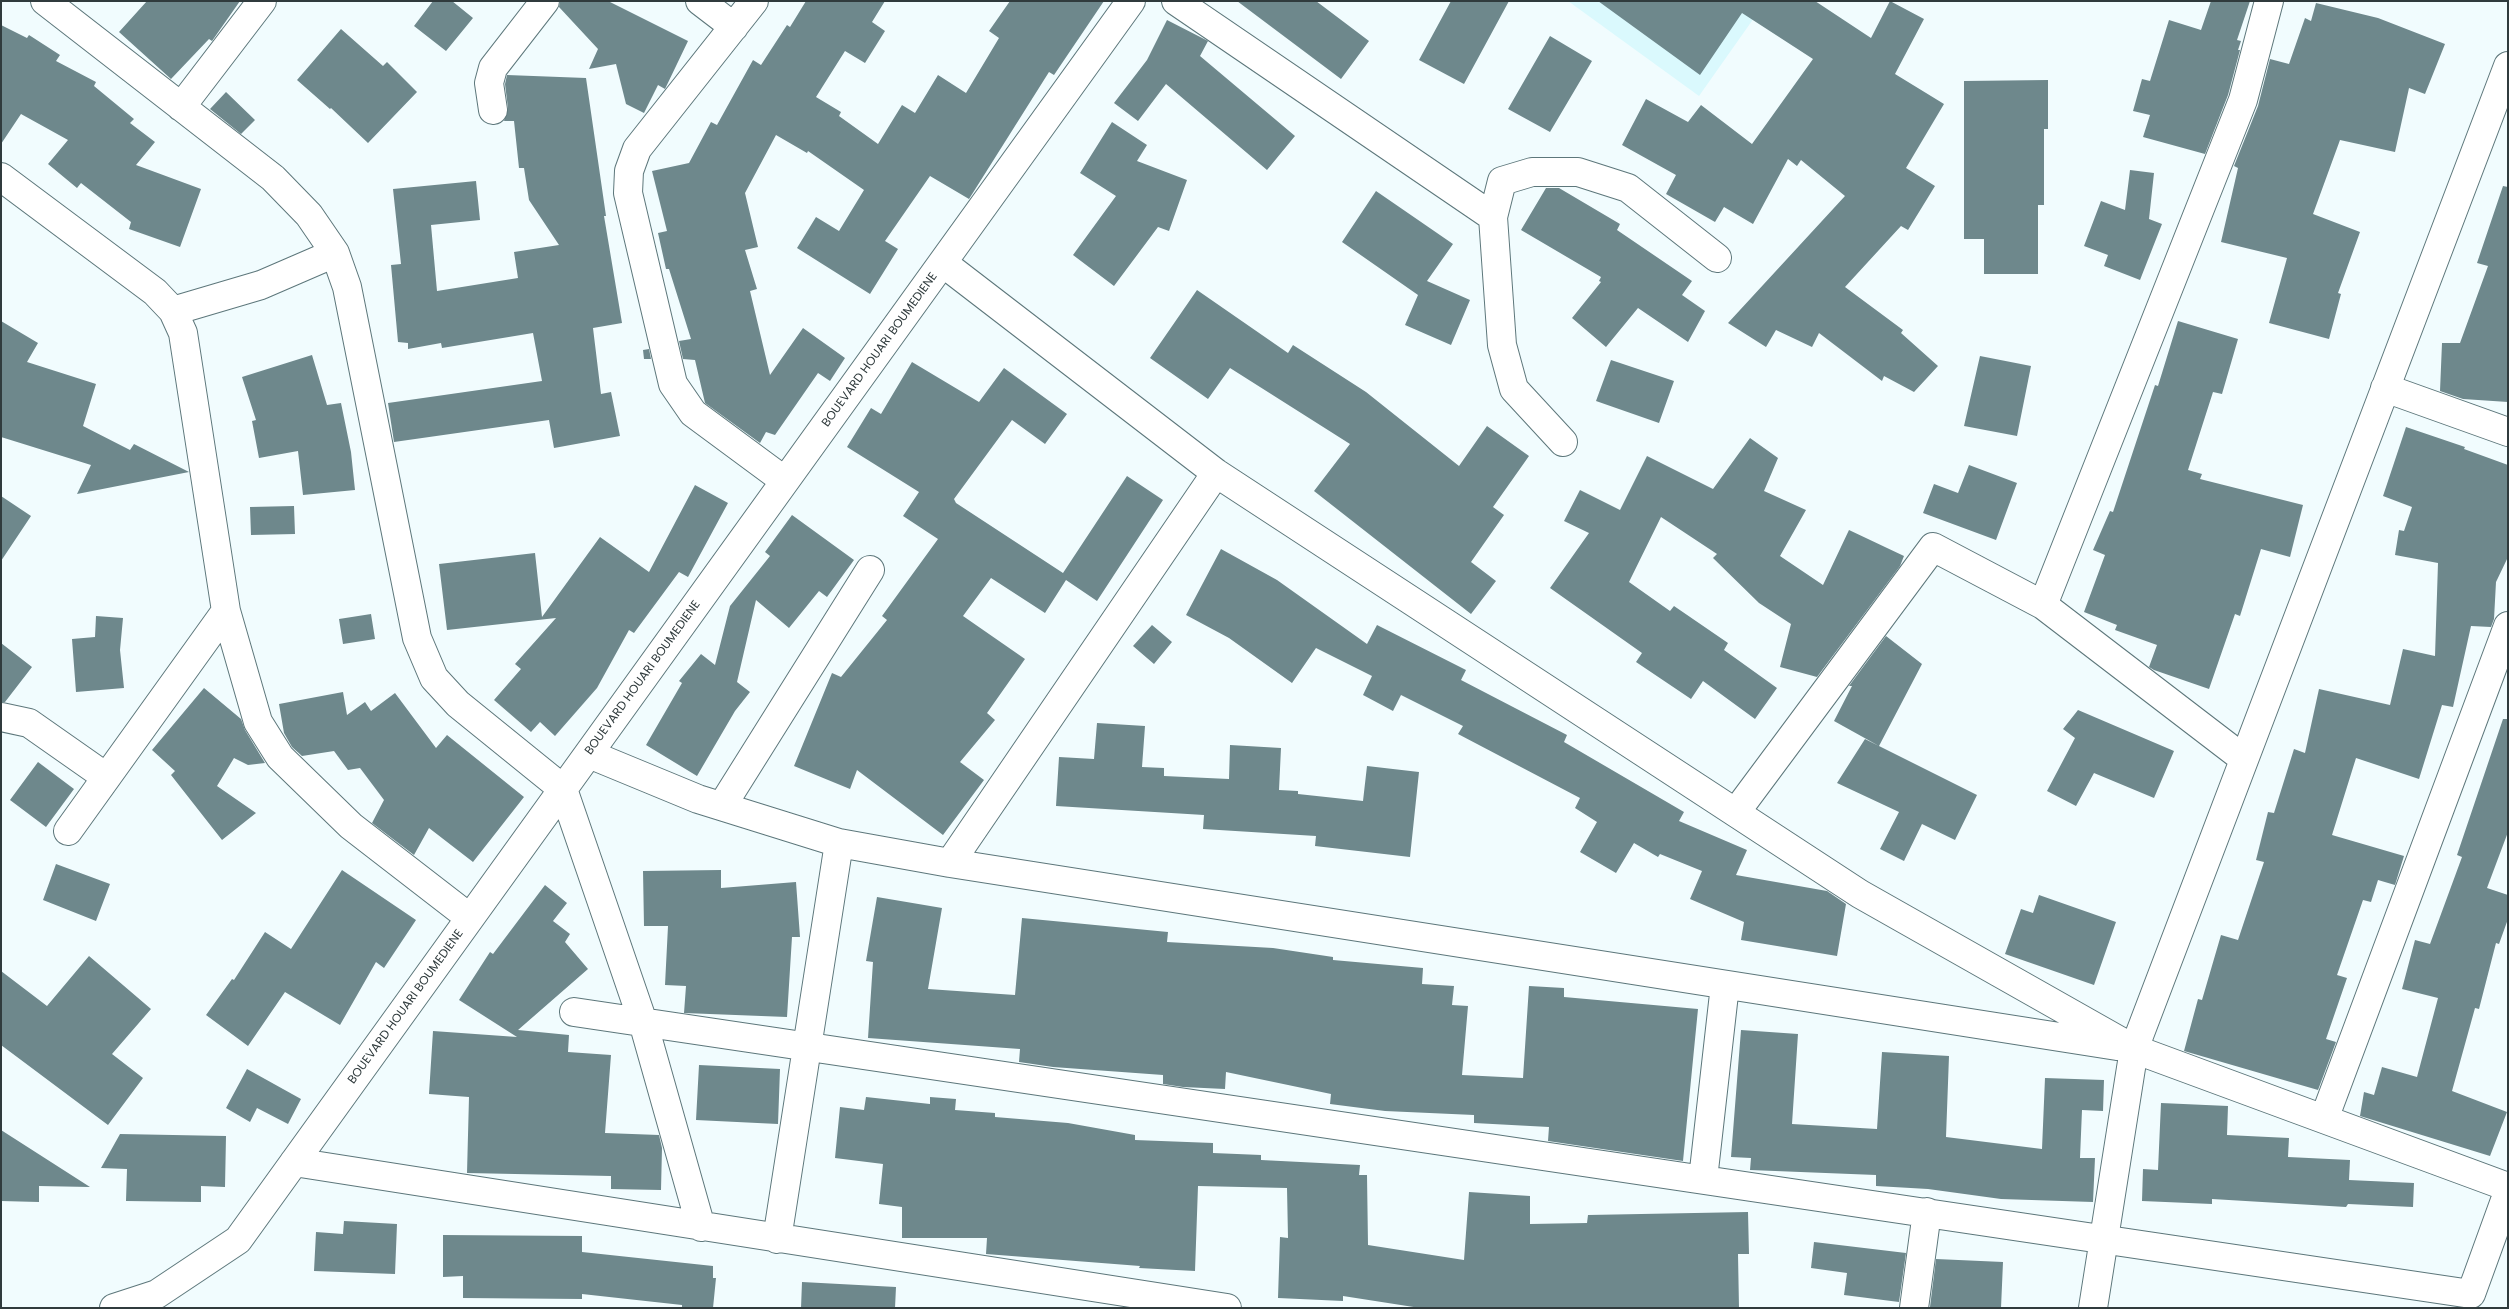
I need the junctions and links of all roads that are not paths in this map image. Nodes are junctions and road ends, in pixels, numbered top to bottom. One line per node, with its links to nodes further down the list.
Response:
1 (45, 1): 11 (street)
2 (262, 1): 11 (street)
3 (545, 1): 12 (street)
4 (700, 1): 9 (street)
5 (754, 1): 9 (street)
6 (1132, 1): 17 (street, BOUEVARD HOUARI BOUMEDIENE)
7 (1176, 1): 14 (street)
8 (2269, 1): 25 (street)
9 (734, 27): 23 (street)
10 (2508, 66): 19 (street)
11 (181, 107): 15 (street)
12 (493, 110)
13 (1, 177): 18 (street)
14 (1492, 217): 16 (street); 21 (street)
15 (335, 253): 18 (street); 32 (street)
16 (1717, 258)
17 (943, 262): 22 (street); 23 (street, BOUEVARD HOUARI BOUMEDIENE)
18 (172, 311): 26 (street)
19 (2385, 388): 20 (street); 30 (street)
20 (2508, 432)
21 (1563, 442)
22 (1216, 473): 34 (street); 37 (street)
23 (785, 482): 29 (street, BOUEVARD HOUARI BOUMEDIENE)
24 (870, 570): 33 (street)
25 (2043, 605): 30 (street); 34 (street)
26 (226, 611): 31 (street); 38 (street)
27 (2508, 626): 44 (street)
28 (1, 716): 31 (street)
29 (589, 754): 32 (street, BOUEVARD HOUARI BOUMEDIENE); 33 (street)
30 (2244, 759): 43 (street)
31 (106, 777): 35 (street)
32 (563, 789): 38 (street, BOUEVARD HOUARI BOUMEDIENE); 41 (street)
33 (722, 806): 36 (street)
34 (1736, 812): 43 (street)
35 (68, 831)
36 (839, 843): 37 (street); 42 (street)
37 (950, 863): 39 (street)
38 (470, 918): 45 (street, BOUEVARD HOUARI BOUMEDIENE)
39 (1725, 985): 43 (street); 46 (street)
40 (574, 1012): 41 (street)
41 (643, 1022): 42 (street); 50 (street)
42 (809, 1046): 46 (street); 52 (street)
43 (2134, 1049): 44 (street); 51 (street)
44 (2324, 1119): 47 (street)
45 (294, 1162): 50 (street); 53 (street, BOUEVARD HOUARI BOUMEDIENE)
46 (1703, 1179): 49 (street)
47 (2508, 1187)
48 (2508, 1192): 51 (street)
49 (1927, 1212): 51 (street); 55 (street)
50 (701, 1227): 52 (street)
51 (2104, 1238): 56 (street)
52 (777, 1239): 54 (street)
53 (114, 1308)
54 (1227, 1308)
55 (1914, 1308)
56 (2093, 1308)

